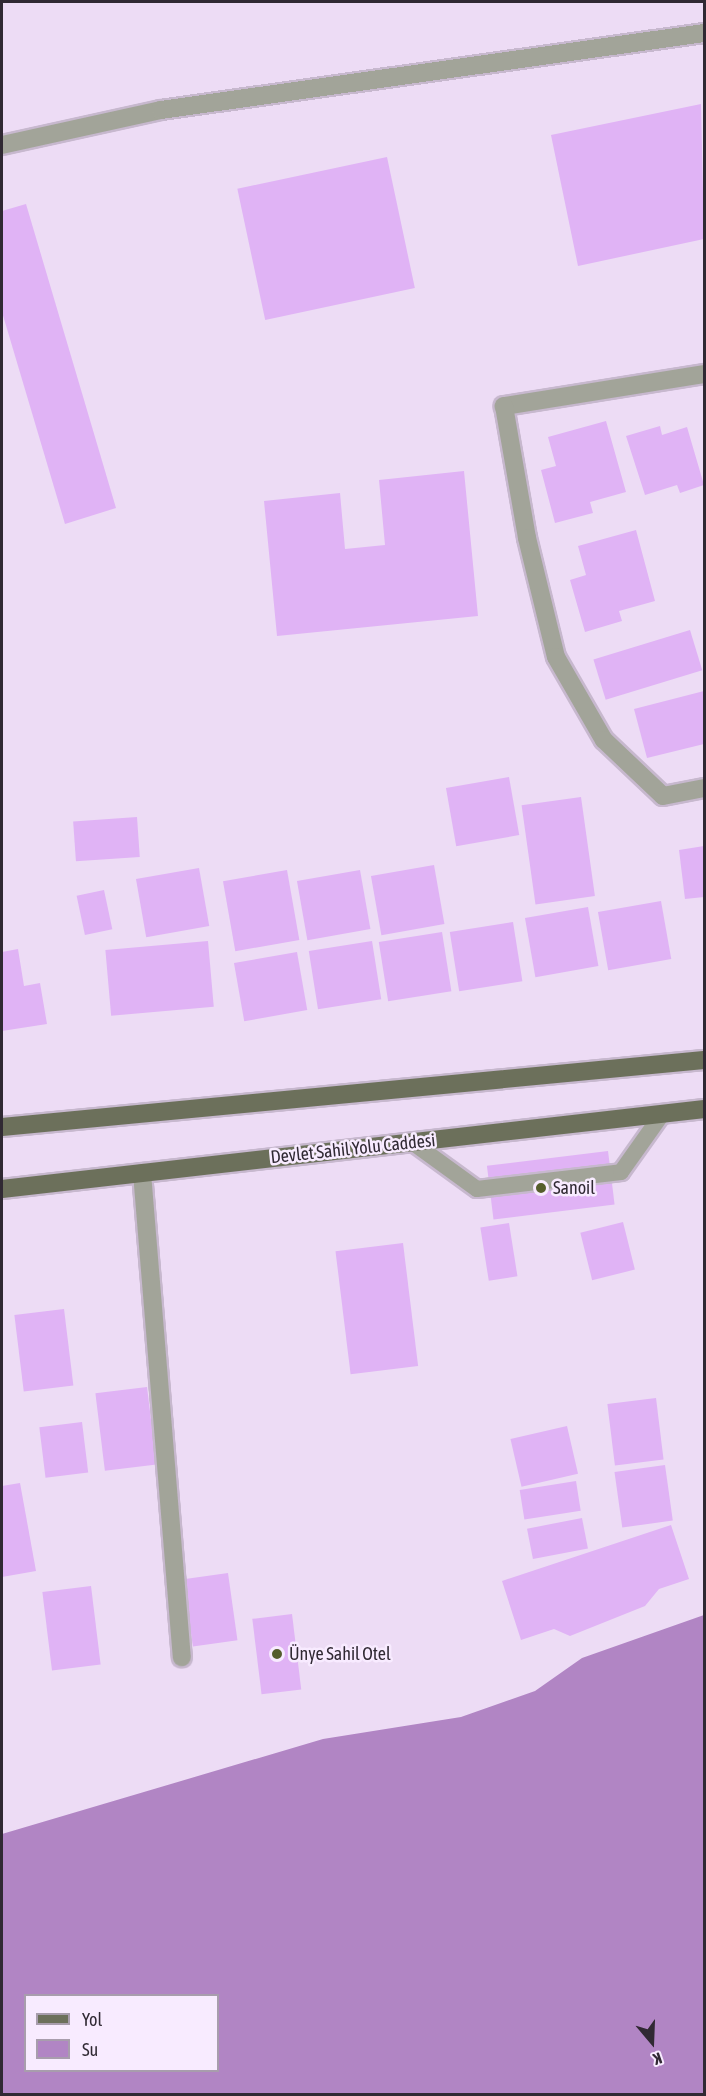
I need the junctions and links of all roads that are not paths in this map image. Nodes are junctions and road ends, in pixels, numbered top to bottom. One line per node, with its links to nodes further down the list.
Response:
1 (705, 33): 2 (street)
2 (2, 145)
3 (705, 374): 4 (street)
4 (705, 788)
5 (705, 1060): 8 (main road)
6 (705, 1109): 7 (main road, Devlet Sahil Yolu Caddesi)
7 (663, 1114): 9 (main road, Devlet Sahil Yolu Caddesi); 9 (lane)
8 (2, 1127)
9 (412, 1143): 10 (main road, Devlet Sahil Yolu Caddesi)
10 (142, 1173): 11 (main road, Devlet Sahil Yolu Caddesi); 12 (street)
11 (2, 1189)
12 (182, 1657)

